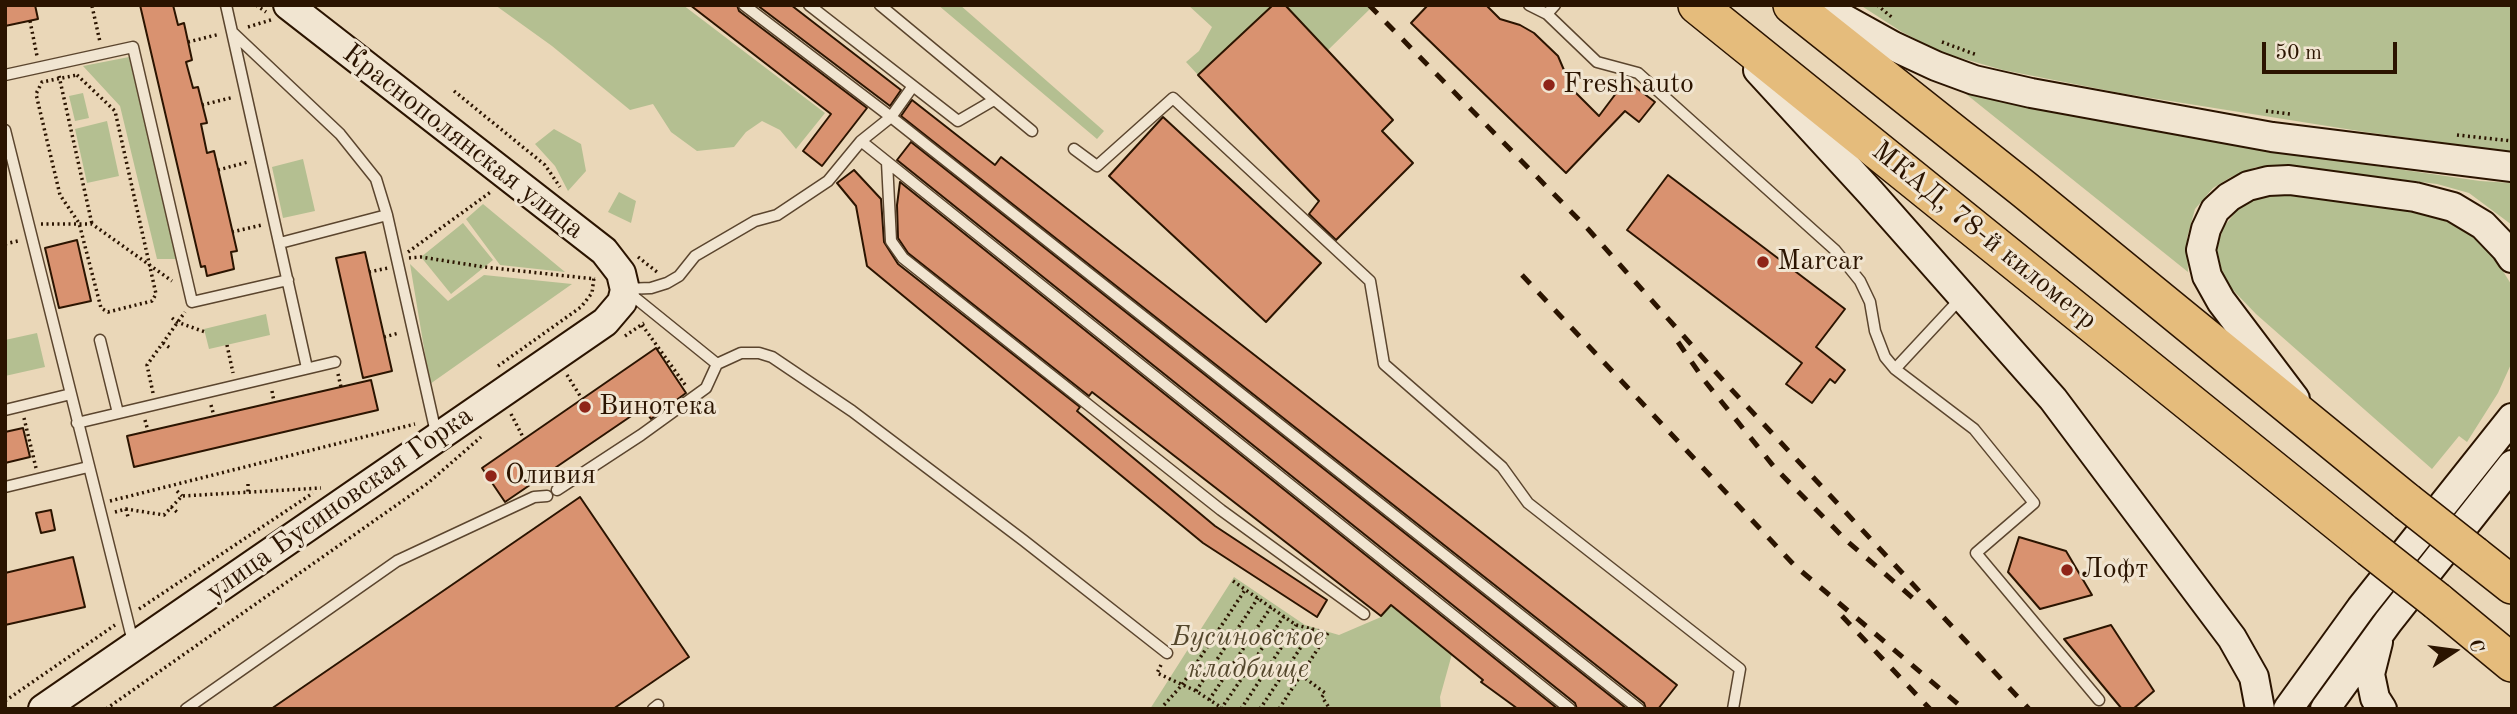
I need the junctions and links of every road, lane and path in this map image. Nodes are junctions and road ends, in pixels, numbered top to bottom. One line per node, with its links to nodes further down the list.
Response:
1 (226, 5): 17 (lane)
2 (257, 5): 17 (path)
3 (288, 5): 65 (main road, Краснополянская улица)
4 (744, 5): 33 (lane)
5 (809, 5): 26 (lane)
6 (880, 5): 29 (lane)
7 (1530, 5): 14 (lane)
8 (1555, 5): 14 (lane)
9 (1792, 5): 96 (highway)
10 (1819, 5): 42 (main road)
11 (1877, 5): 16 (path)
12 (92, 6): 20 (path)
13 (1699, 7): 66 (main road); 137 (highway, МКАД, 78-й километр, bridge)
14 (1547, 14): 82 (lane)
15 (30, 21): 23 (path)
16 (1898, 21)
17 (232, 32): 19 (path); 28 (lane); 47 (lane)
18 (1932, 38): 21 (path)
19 (188, 42)
20 (103, 54): 22 (lane); 67 (lane)
21 (1981, 56)
22 (56, 64): 23 (lane); 25 (path)
23 (40, 67): 24 (lane)
24 (5, 75)
25 (60, 78): 49 (path); 51 (path); 60 (path)
26 (913, 86): 29 (lane); 33 (lane)
27 (454, 91): 45 (path)
28 (246, 95): 30 (path); 40 (lane)
29 (994, 100): 35 (lane)
30 (202, 105)
31 (2259, 110): 32 (path)
32 (2299, 116)
33 (891, 117): 37 (lane); 154 (lane)
34 (5, 130): 43 (lane)
35 (1032, 131)
36 (2445, 134): 38 (path)
37 (861, 141): 41 (lane); 64 (lane)
38 (2512, 141)
39 (1074, 149): 155 (lane)
40 (261, 159): 44 (path); 48 (lane)
41 (887, 162): 127 (lane); 153 (lane)
42 (2512, 167)
43 (10, 168): 50 (lane)
44 (218, 170)
45 (560, 187)
46 (497, 188): 59 (path)
47 (387, 215): 54 (lane); 59 (lane)
48 (275, 222): 52 (path); 54 (lane)
49 (79, 223): 50 (path); 51 (path); 60 (path)
50 (28, 224): 85 (lane)
51 (93, 224): 60 (path)
52 (232, 232)
53 (18, 241): 55 (path)
54 (279, 243): 63 (lane)
55 (5, 244)
56 (629, 249): 64 (path)
57 (421, 257): 62 (path)
58 (2512, 258): 96 (main road)
59 (397, 260): 99 (lane)
60 (149, 263): 67 (path)
61 (589, 267): 62 (path)
62 (595, 279): 81 (path)
63 (288, 280): 67 (lane); 80 (lane)
64 (667, 283): 65 (lane)
65 (625, 289): 68 (lane); 99 (main road, улица Бусиновская Горка)
66 (1963, 296): 82 (lane); 156 (main road)
67 (191, 298): 70 (path)
68 (657, 315): 71 (path); 79 (lane)
69 (172, 318): 70 (path)
70 (177, 322): 72 (path); 75 (path)
71 (642, 325): 73 (path); 86 (path)
72 (205, 332)
73 (621, 339)
74 (100, 340): 93 (lane)
75 (163, 343): 77 (path); 89 (path)
76 (227, 345): 84 (path)
77 (170, 348)
78 (335, 362): 80 (lane)
79 (717, 364): 109 (lane); 136 (lane)
80 (307, 368): 84 (lane)
81 (495, 368)
82 (1895, 369): 142 (lane)
83 (567, 375): 88 (path)
84 (236, 385): 89 (lane)
85 (71, 394): 90 (lane); 95 (lane)
86 (692, 394)
87 (2512, 398): 101 (main road)
88 (582, 399)
89 (156, 404): 93 (lane)
90 (21, 406): 91 (lane); 104 (path)
91 (5, 410)
92 (510, 412): 100 (path)
93 (118, 413): 95 (lane)
94 (2512, 418): 101 (main road)
95 (77, 423): 103 (lane)
96 (2315, 427): 123 (highway, bridge)
97 (490, 430): 134 (path)
98 (396, 437): 116 (path)
99 (437, 438): 135 (main road, улица Бусиновская Горка)
100 (524, 439)
101 (2480, 456): 157 (main road)
102 (2512, 465): 130 (main road)
103 (89, 467): 104 (lane); 116 (lane)
104 (38, 479): 107 (lane)
105 (331, 481): 108 (path)
106 (247, 484): 111 (path)
107 (5, 487)
108 (321, 488): 111 (path); 129 (path)
109 (557, 489)
110 (177, 491): 113 (path)
111 (248, 492): 112 (path)
112 (215, 494): 113 (path); 115 (path)
113 (183, 496): 117 (path)
114 (547, 496): 147 (lane)
115 (215, 500)
116 (98, 504): 120 (lane)
117 (172, 507): 118 (path); 119 (path)
118 (126, 509): 120 (path); 121 (path)
119 (177, 512)
120 (101, 516): 129 (lane)
121 (128, 517)
122 (1233, 581): 124 (path)
123 (2512, 585)
124 (1245, 589): 125 (path); 139 (path)
125 (1258, 598): 126 (path); 140 (path)
126 (1271, 607): 128 (path); 141 (path)
127 (1364, 614)
128 (1284, 616): 132 (path); 148 (path)
129 (127, 617): 135 (lane); 143 (path)
130 (2388, 622): 158 (main road); 159 (main road)
131 (212, 625): 134 (path)
132 (1296, 625): 133 (path); 149 (path)
133 (1313, 629): 138 (path); 150 (path)
134 (216, 631): 146 (path)
135 (134, 646): 145 (main road, улица Бусиновская Горка)
136 (1167, 653): 139 (path)
137 (2512, 663)
138 (1301, 675): 151 (path); 152 (path)
139 (1182, 685): 140 (path); 144 (path)
140 (1196, 691): 141 (path)
141 (1209, 700): 148 (path)
142 (2099, 700)
143 (5, 701)
144 (1164, 705)
145 (43, 709)
146 (106, 709)
147 (186, 709)
148 (1222, 709)
149 (1241, 709)
150 (1260, 709)
151 (1279, 709)
152 (1330, 709)
153 (1570, 709)
154 (1639, 709)
155 (1733, 709)
156 (2260, 709)
157 (2288, 709)
158 (2325, 709)
159 (2382, 709)

